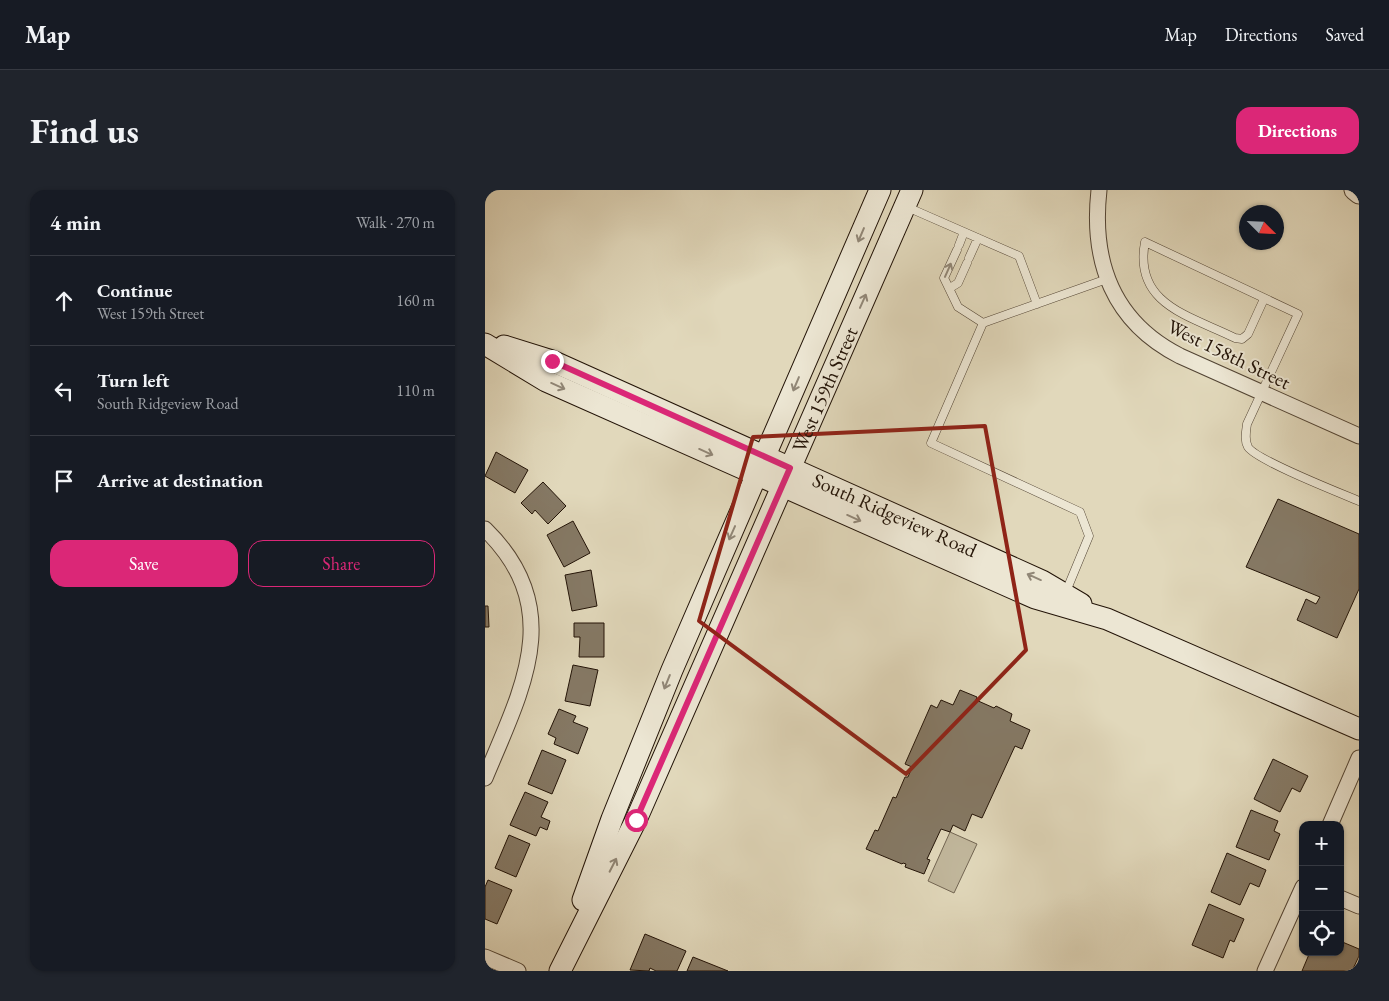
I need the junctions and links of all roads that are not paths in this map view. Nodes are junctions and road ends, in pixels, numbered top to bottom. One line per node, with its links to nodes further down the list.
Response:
1 (880, 190): 16 (main road, West 159th Street, one-way to 16)
2 (1099, 190): 8 (street, West 158th Street)
3 (1354, 190): 4 (street)
4 (1359, 194)
5 (908, 198): 6 (lane); 17 (main road, West 159th Street, one-way to 5)
6 (964, 232): 7 (lane); 9 (lane, one-way to 6)
7 (978, 238): 9 (lane); 11 (lane)
8 (1107, 279): 11 (lane); 14 (street, West 158th Street)
9 (951, 288): 12 (lane)
10 (1264, 299): 10 (lane); 14 (lane)
11 (1037, 304): 12 (lane)
12 (983, 323): 20 (lane)
13 (485, 342): 16 (main road, South Ridgeview Road)
14 (1260, 393): 15 (street, West 158th Street); 18 (lane)
15 (1359, 436)
16 (761, 465): 17 (main road, South Ridgeview Road); 31 (main road, West 159th Street, one-way to 31)
17 (786, 477): 20 (main road, South Ridgeview Road, one-way to 17); 21 (main road, South Ridgeview Road, one-way to 21); 31 (main road, West 159th Street, one-way to 17)
18 (1359, 501)
19 (485, 529): 24 (street)
20 (1065, 594): 21 (main road, South Ridgeview Road)
21 (1107, 619): 22 (main road, South Ridgeview Road)
22 (1359, 729)
23 (1359, 758): 25 (street)
24 (485, 778)
25 (1332, 821)
26 (1299, 896): 32 (street)
27 (1344, 900): 28 (street)
28 (1359, 906)
29 (485, 957): 30 (street)
30 (518, 971)
31 (559, 971)
32 (1265, 971)

